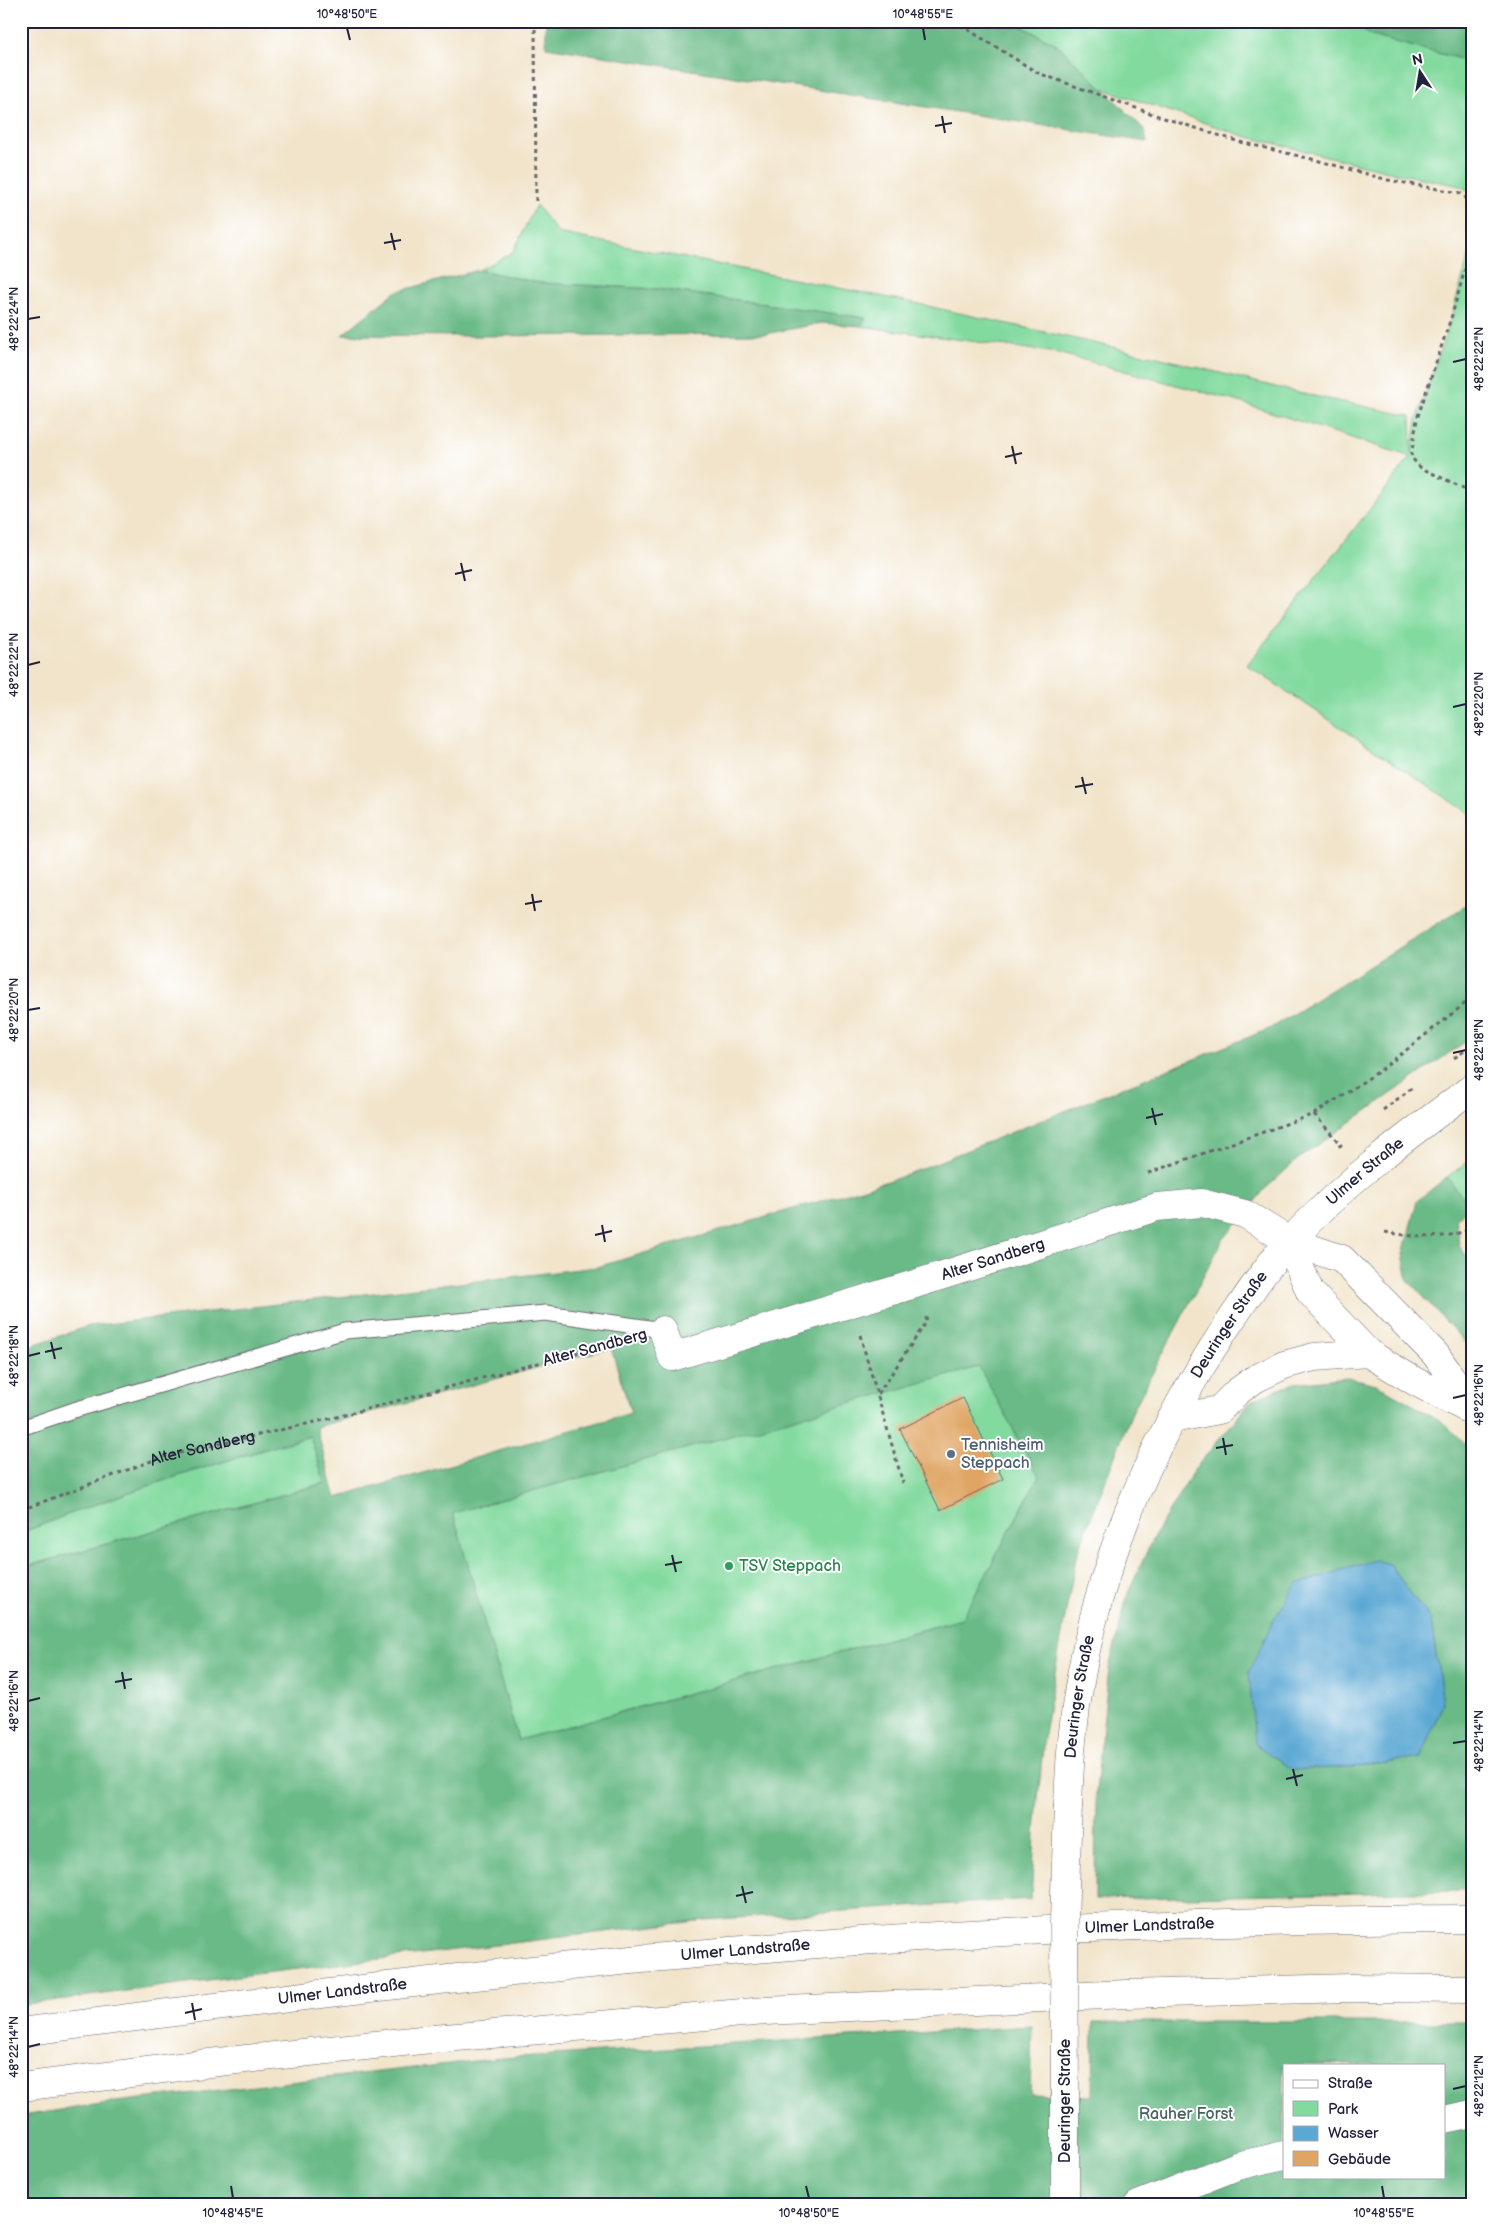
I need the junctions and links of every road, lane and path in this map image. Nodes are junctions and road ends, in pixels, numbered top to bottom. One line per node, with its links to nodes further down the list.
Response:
1 (535, 21): 4 (path)
2 (954, 21): 3 (path)
3 (1472, 203)
4 (536, 205)
5 (1472, 245): 6 (path)
6 (1472, 492)
7 (1472, 998): 9 (path)
8 (1472, 1088): 12 (main road, Ulmer Straße)
9 (1145, 1174)
10 (1472, 1228): 11 (path)
11 (1385, 1232)
12 (1289, 1241): 14 (main road, Alter Sandberg); 17 (main road); 19 (main road); 20 (main road, Deuringer Straße)
13 (926, 1321): 18 (path)
14 (663, 1330): 21 (lane)
15 (859, 1331): 18 (path)
16 (600, 1347): 23 (path, Alter Sandberg)
17 (1368, 1353): 19 (main road); 20 (main road)
18 (878, 1395): 22 (path)
19 (1472, 1410)
20 (1172, 1419): 33 (main road, Deuringer Straße, bridge)
21 (21, 1428)
22 (903, 1483)
23 (21, 1510)
24 (1472, 1919): 26 (main road, Ulmer Landstraße)
25 (1472, 1990): 27 (main road)
26 (21, 2032)
27 (21, 2086)
28 (1472, 2114): 29 (main road)
29 (1446, 2120)
30 (1283, 2155): 34 (main road)
31 (181, 2205): 32 (path)
32 (677, 2205)
33 (1065, 2205)
34 (1138, 2205)

